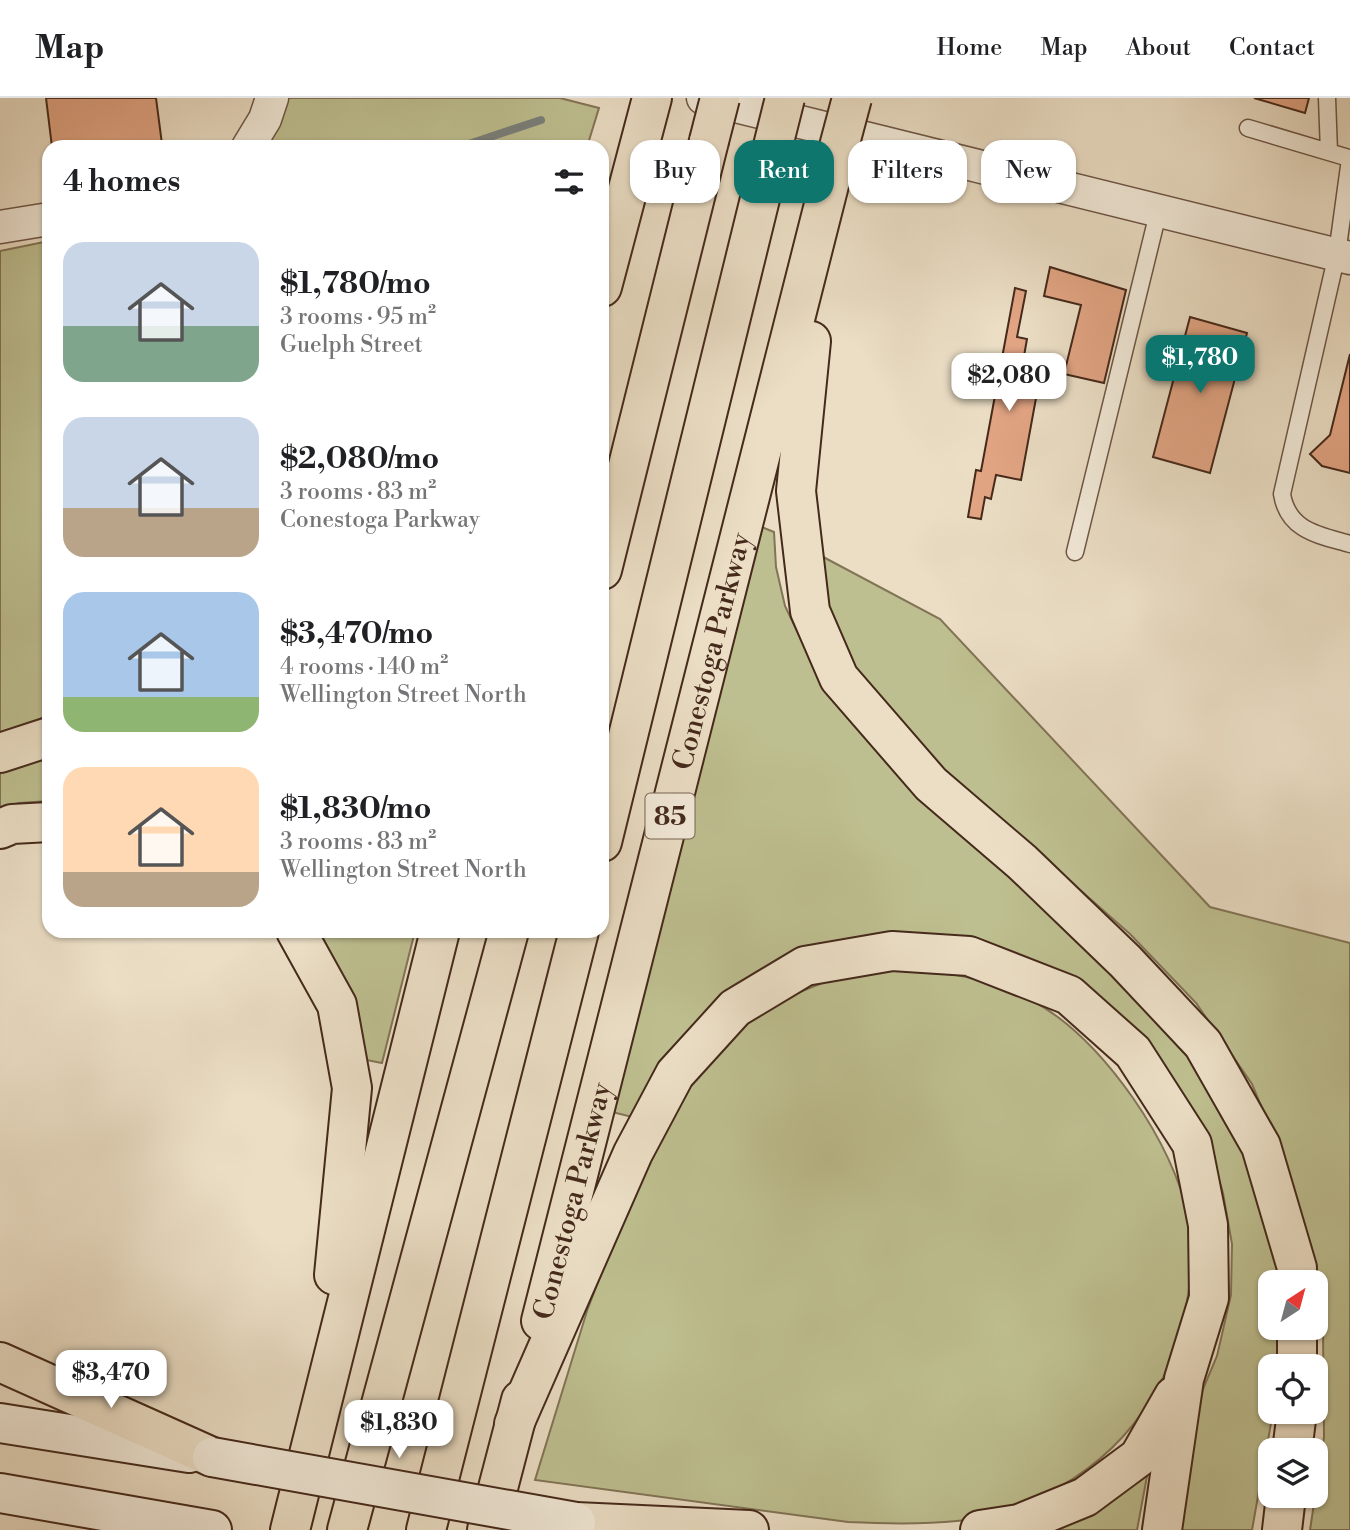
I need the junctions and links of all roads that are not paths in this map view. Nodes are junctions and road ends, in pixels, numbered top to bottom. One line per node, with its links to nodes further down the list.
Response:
1 (272, 98): 9 (street)
2 (704, 98): 18 (street)
3 (720, 98): 24 (highway, bridge)
4 (785, 98): 29 (highway, 85, bridge)
5 (852, 98): 13 (highway, Conestoga Parkway / 85, bridge)
6 (1327, 98): 11 (lane)
7 (648, 113): 10 (highway)
8 (1248, 128): 11 (lane)
9 (252, 140)
10 (640, 140)
11 (1329, 152): 12 (lane)
12 (1349, 159): 22 (lane)
13 (834, 171)
14 (630, 176): 19 (highway)
15 (630, 178): 23 (highway)
16 (826, 203): 41 (highway, Conestoga Parkway / 85)
17 (828, 203): 36 (highway)
18 (1159, 209): 22 (street); 26 (lane)
19 (609, 215)
20 (42, 220): 21 (street)
21 (0, 227)
22 (1344, 256): 25 (lane)
23 (609, 260)
24 (609, 542)
25 (1350, 544)
26 (1075, 552)
27 (42, 739): 28 (highway)
28 (0, 753)
29 (609, 814)
30 (42, 822): 31 (highway)
31 (0, 829)
32 (300, 938): 39 (highway)
33 (438, 938): 39 (highway)
34 (507, 938): 48 (highway)
35 (577, 938): 49 (highway, Conestoga Parkway)
36 (1297, 1270)
37 (0, 1362): 42 (highway)
38 (1184, 1379): 41 (highway); 52 (highway); 53 (highway)
39 (322, 1399): 47 (highway)
40 (0, 1423): 42 (main road)
41 (514, 1424): 50 (highway, Conestoga Parkway / 85)
42 (212, 1457): 45 (main road, bridge)
43 (0, 1493): 46 (main road)
44 (1285, 1508): 54 (highway)
45 (592, 1526): 51 (highway)
46 (200, 1528)
47 (290, 1530)
48 (347, 1530)
49 (426, 1530)
50 (487, 1530)
51 (749, 1530)
52 (980, 1530)
53 (1162, 1530)
54 (1282, 1530)

